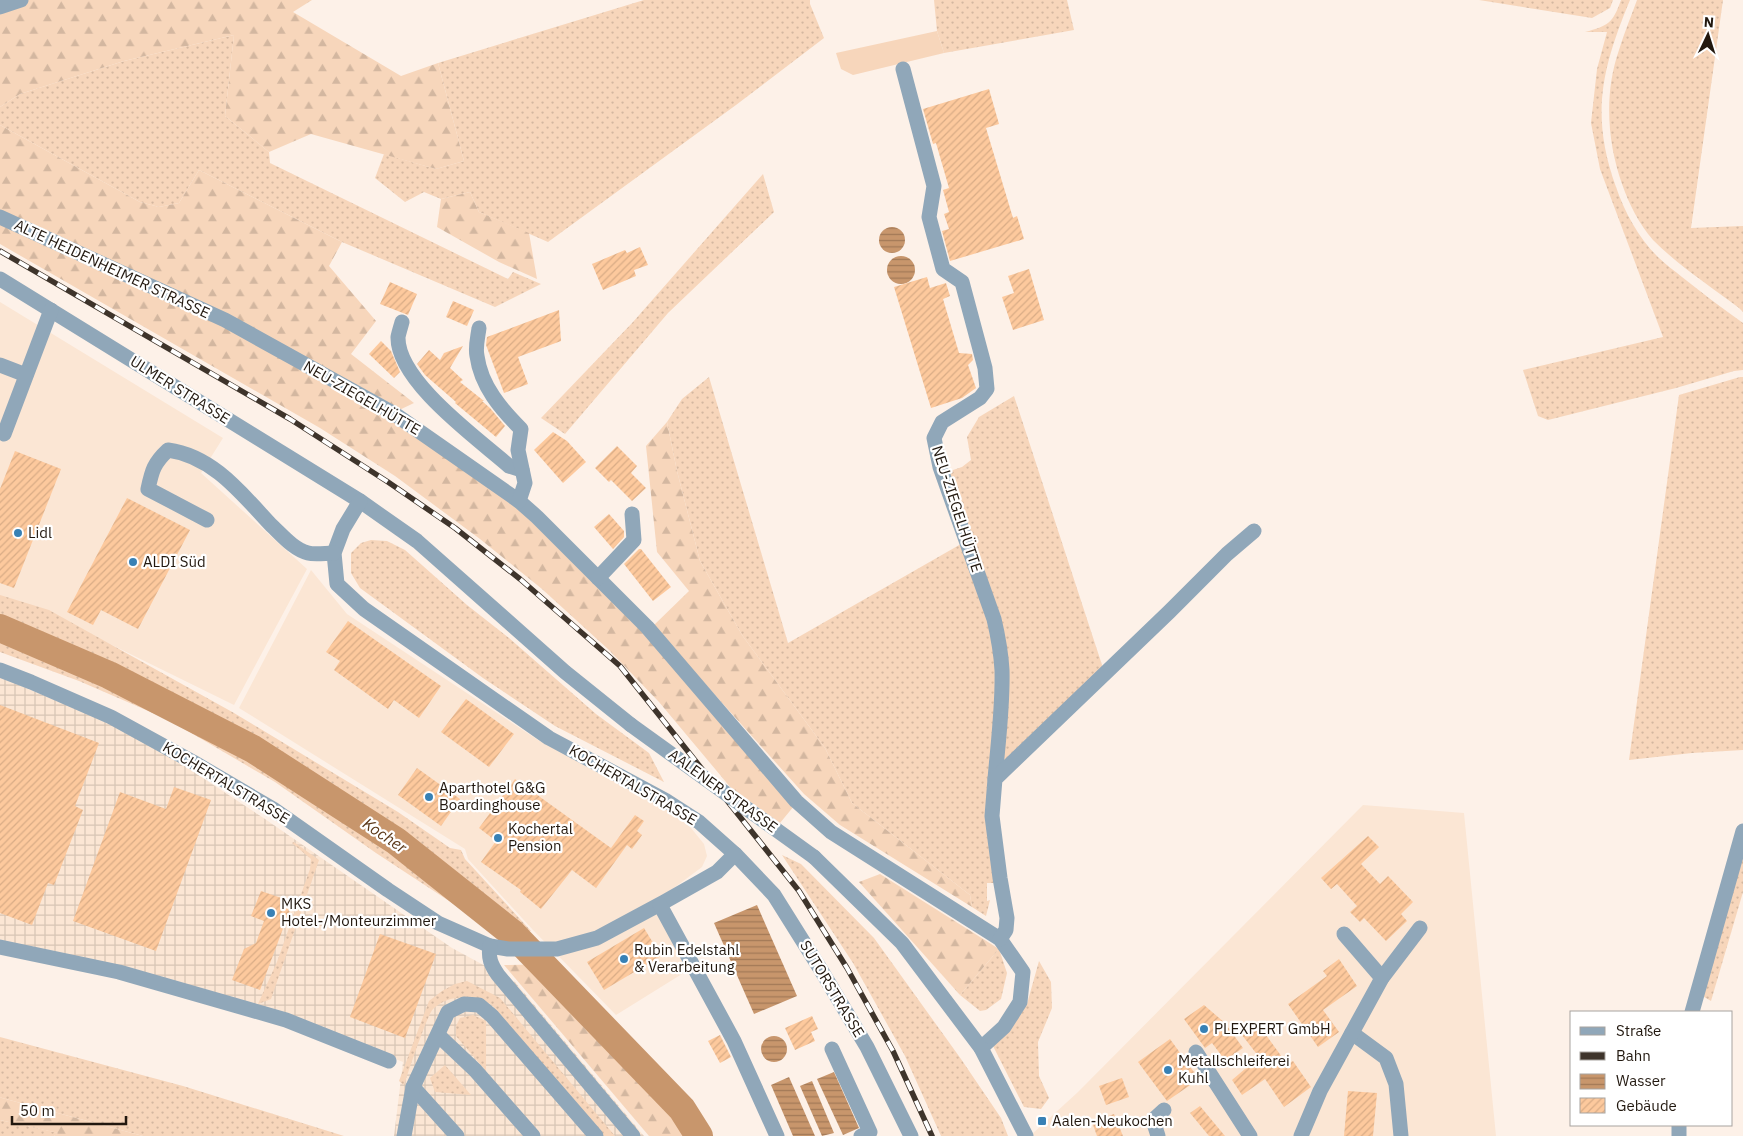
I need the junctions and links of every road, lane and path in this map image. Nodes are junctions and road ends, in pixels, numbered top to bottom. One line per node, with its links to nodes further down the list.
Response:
1 (21, 0): 2 (street)
2 (0, 7)
3 (903, 69): 22 (street, NEU-ZIEGELHÜTTE)
4 (0, 217): 7 (street, ALTE HEIDENHEIMER STRASSE)
5 (0, 279): 6 (street, ULMER STRASSE)
6 (51, 310): 11 (street); 14 (street, ULMER STRASSE)
7 (225, 320): 15 (street, NEU-ZIEGELHÜTTE)
8 (402, 322): 13 (street)
9 (479, 328): 13 (street)
10 (0, 365): 11 (street)
11 (26, 375): 12 (street)
12 (4, 434)
13 (522, 470): 15 (street)
14 (360, 501): 19 (street, KOCHERTALSTRASSE); 35 (street, AALENER STRASSE, bridge)
15 (519, 501): 20 (street, NEU-ZIEGELHÜTTE)
16 (632, 514): 20 (street)
17 (207, 520): 19 (street)
18 (1254, 531): 22 (street)
19 (334, 552): 24 (street, KOCHERTALSTRASSE)
20 (598, 578): 28 (street, NEU-ZIEGELHÜTTE)
21 (0, 670): 29 (street, KOCHERTALSTRASSE)
22 (995, 779): 28 (street)
23 (1743, 831): 32 (street)
24 (735, 854): 25 (street, KOCHERTALSTRASSE); 48 (street, SUTORSTRASSE)
25 (660, 905): 29 (street, KOCHERTALSTRASSE); 46 (street)
26 (1420, 928): 31 (street)
27 (1344, 934): 31 (street)
28 (1000, 939): 35 (street, NEU-ZIEGELHÜTTE)
29 (490, 946): 45 (street)
30 (0, 947): 38 (street)
31 (1382, 978): 33 (street)
32 (1692, 1011)
33 (1352, 1033): 52 (street); 53 (street)
34 (438, 1035): 39 (street); 43 (street); 44 (street)
35 (981, 1048): 49 (street, AALENER STRASSE)
36 (832, 1049): 47 (street)
37 (1196, 1052): 51 (street)
38 (389, 1061)
39 (413, 1087): 41 (street); 42 (street)
40 (1164, 1110): 50 (street)
41 (404, 1136)
42 (457, 1136)
43 (533, 1136)
44 (596, 1136)
45 (633, 1136)
46 (777, 1136)
47 (861, 1136)
48 (911, 1136)
49 (1026, 1136)
50 (1158, 1136)
51 (1250, 1136)
52 (1301, 1136)
53 (1401, 1136)

